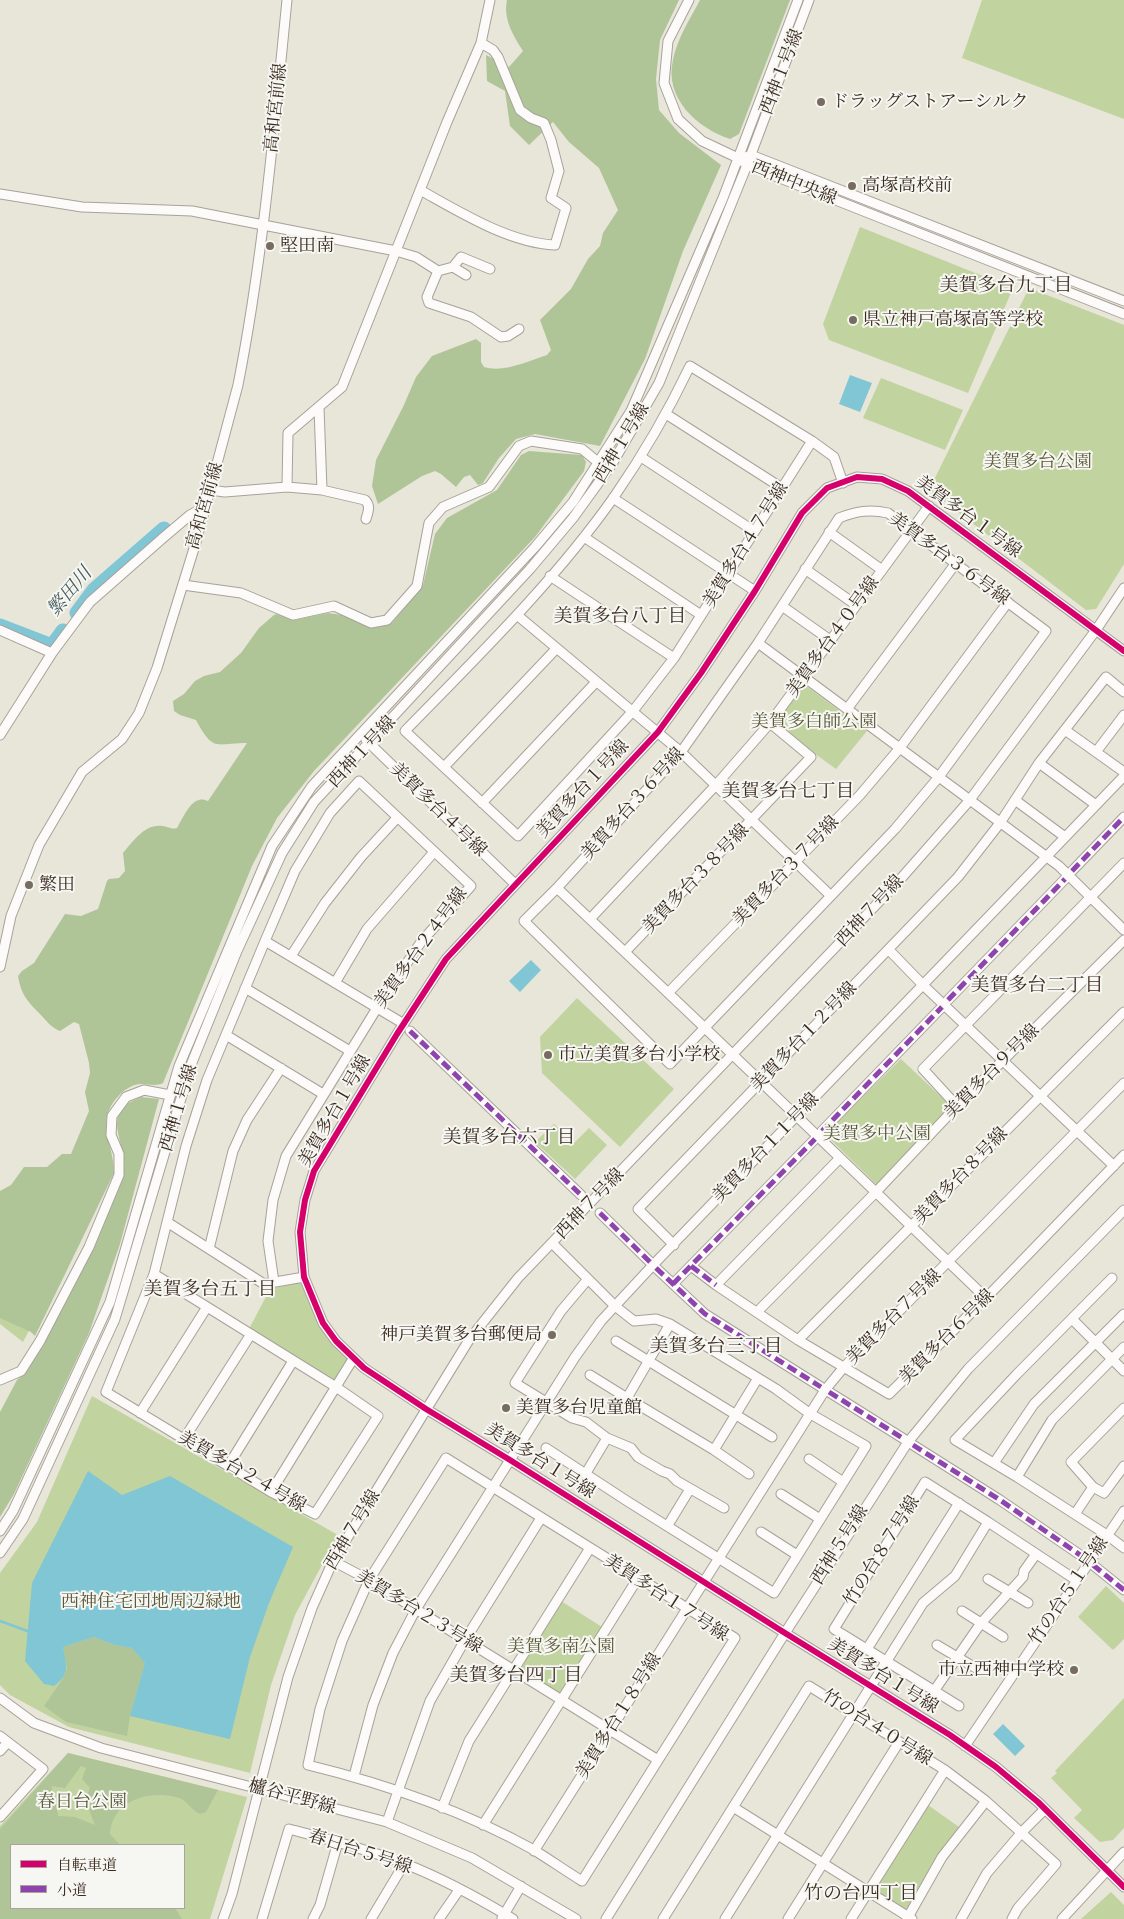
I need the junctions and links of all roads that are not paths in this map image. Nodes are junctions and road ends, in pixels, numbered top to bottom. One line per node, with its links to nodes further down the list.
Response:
1 (287, 0): 12 (street, 高和宮前線)
2 (490, 0): 6 (street)
3 (689, 0): 8 (street)
4 (798, 0): 8 (street, 西神１号線)
5 (809, 0): 7 (street, 西神１号線)
6 (481, 42): 10 (street); 10 (street)
7 (751, 155): 8 (street, 西神中央線); 9 (street, 西神１号線); 18 (street, 西神中央線)
8 (738, 158): 9 (street, 西神中央線); 25 (street, 西神１号線)
9 (748, 165): 19 (street, 西神中央線); 70 (street, 西神１号線)
10 (420, 190): 13 (street)
11 (0, 194): 12 (street)
12 (265, 225): 13 (street); 29 (street, 高和宮前線)
13 (396, 251): 16 (street); 21 (street)
14 (453, 267): 15 (street); 16 (street); 17 (street)
15 (490, 269)
16 (438, 271): 20 (street)
17 (466, 275)
18 (1124, 301)
19 (1124, 314)
20 (519, 329)
21 (319, 407): 27 (street); 30 (street)
22 (666, 414): 23 (street, 美賀多台４７号線); 24 (street, 美賀多台４７号線); 28 (street)
23 (812, 441): 26 (street); 28 (street, 美賀多台４７号線)
24 (641, 457): 31 (street, 美賀多台４７号線); 35 (street)
25 (599, 463): 43 (street); 69 (street, 西神１号線)
26 (842, 483): 32 (street, 美賀多台１号線); 45 (street, 美賀多台１号線)
27 (287, 487): 29 (street); 30 (street)
28 (782, 488): 35 (street, 美賀多台４７号線)
29 (210, 490): 43 (street, 高和宮前線); 57 (street)
30 (322, 490): 33 (street)
31 (613, 498): 37 (street, 美賀多台４７号線); 41 (street)
32 (929, 506): 34 (street, 美賀多台４０号線); 52 (street, 美賀多台１号線)
33 (366, 519)
34 (912, 530): 36 (street, 美賀多台３６号線); 38 (street, 美賀多台３６号線); 40 (street, 美賀多台４０号線)
35 (754, 531): 41 (street, 美賀多台４７号線)
36 (829, 532): 39 (street, 美賀多台３６号線); 40 (street)
37 (584, 537): 42 (street, 美賀多台４７号線); 50 (street)
38 (956, 563): 46 (street, 美賀多台３６号線); 62 (street)
39 (805, 569): 47 (street); 48 (street, 美賀多台３６号線)
40 (882, 570): 47 (street, 美賀多台４０号線)
41 (727, 573): 45 (street); 50 (street, 美賀多台４７号線)
42 (550, 576): 49 (street, 美賀多台４７号線); 58 (street)
43 (182, 584): 106 (street, 高和宮前線)
44 (1124, 588): 52 (street, 西神７号線)
45 (755, 591): 67 (street, 美賀多台１号線)
46 (1008, 602): 71 (street, 美賀多台３７号線); 78 (street, 美賀多台３６号線)
47 (856, 605): 53 (street, 美賀多台４０号線)
48 (782, 606): 53 (street); 54 (street, 美賀多台３６号線)
49 (517, 615): 55 (street); 75 (street, 美賀多台４７号線)
50 (701, 615): 58 (street, 美賀多台４７号線)
51 (0, 630): 57 (street)
52 (1096, 630): 56 (street, 美賀多台１号線); 80 (street, 西神７号線)
53 (830, 640): 59 (street, 美賀多台４０号線)
54 (758, 643): 59 (street); 72 (street, 美賀多台３６号線)
55 (556, 649): 60 (street); 75 (street)
56 (1124, 651)
57 (52, 653): 68 (street)
58 (674, 658): 63 (street, 美賀多台４７号線)
59 (802, 677): 62 (street); 65 (street, 美賀多台４０号線)
60 (596, 682): 63 (street); 82 (street)
61 (1124, 692): 66 (street, 美賀多台１２号線)
62 (846, 709): 71 (street)
63 (633, 711): 67 (street); 82 (street, 美賀多台４７号線)
64 (1124, 716): 73 (street)
65 (770, 723): 79 (street, 美賀多台４０号線); 86 (street, 美賀多台３８号線)
66 (1065, 730): 73 (street); 74 (street, 美賀多台１２号線)
67 (658, 732): 72 (street); 95 (street, 美賀多台１号線)
68 (0, 735)
69 (360, 735): 70 (street, 美賀多台４号線); 124 (street, 西神１号線)
70 (369, 744): 95 (street, 美賀多台４号線); 215 (street, 西神１号線)
71 (899, 749): 78 (street); 91 (street, 美賀多台３７号線)
72 (681, 752): 79 (street); 96 (street, 美賀多台３６号線)
73 (1096, 752): 76 (street)
74 (1039, 763): 81 (street, 美賀多台１２号線); 83 (street)
75 (444, 767): 82 (street, 美賀多台４７号線)
76 (1124, 772)
77 (1124, 776): 83 (street, 美賀多台１１号線)
78 (938, 778): 80 (street); 97 (street, 美賀多台３６号線)
79 (716, 785): 86 (street); 99 (street, 美賀多台４０号線)
80 (969, 800): 87 (street); 118 (street, 西神７号線)
81 (1015, 800): 87 (street, 美賀多台１２号線); 88 (street)
82 (482, 803)
83 (1096, 805): 88 (street, 美賀多台１１号線)
84 (1124, 817): 93 (street)
85 (397, 818): 89 (street, 美賀多台２４号線); 102 (street, 美賀多台２４号線); 105 (street)
86 (753, 820): 91 (street); 104 (street, 美賀多台３８号線)
87 (1000, 823): 90 (street); 103 (street, 美賀多台１２号線)
88 (1065, 837): 90 (street, 美賀多台１１号線)
89 (434, 852): 107 (street); 111 (street, 美賀多台２４号線)
90 (1046, 856): 98 (street); 108 (street, 美賀多台１１号線)
91 (795, 862): 97 (street); 110 (street, 美賀多台３７号線)
92 (1124, 863): 98 (street)
93 (1072, 871)
94 (1065, 879): 129 (street)
95 (515, 884): 114 (street, 美賀多台１号線)
96 (557, 888): 99 (street); 115 (street, 美賀多台３６号線)
97 (831, 896): 115 (street, 美賀多台３６号線)
98 (1091, 897): 100 (street); 113 (street)
99 (590, 919): 104 (street)
100 (1124, 930)
101 (1124, 940): 119 (street, 美賀多台９号線)
102 (264, 941): 105 (street); 109 (street, 美賀多台２４号線)
103 (889, 950): 108 (street); 121 (street, 美賀多台１２号線)
104 (625, 952): 110 (street)
105 (291, 956): 107 (street)
106 (0, 967)
107 (335, 983): 111 (street)
108 (924, 986): 113 (street); 127 (street, 美賀多台１１号線)
109 (245, 988): 116 (street, 美賀多台２４号線); 117 (street)
110 (668, 993): 115 (street)
111 (376, 1008): 114 (street); 117 (street, 美賀多台２４号線)
112 (1124, 1012): 125 (street, 美賀多台８号線)
113 (966, 1024): 119 (street); 126 (street)
114 (407, 1028): 135 (street); 146 (street, 美賀多台１号線)
115 (705, 1028): 118 (street)
116 (226, 1035): 120 (street); 138 (street, 美賀多台２４号線)
117 (350, 1051): 123 (street, 美賀多台２４号線)
118 (733, 1055): 121 (street); 140 (street, 西神７号線)
119 (1003, 1060): 125 (street); 126 (street, 美賀多台９号線)
120 (281, 1068): 123 (street); 142 (street)
121 (761, 1082): 127 (street); 141 (street, 美賀多台１２号線)
122 (1124, 1083): 128 (street, 美賀多台７号線)
123 (323, 1094): 149 (street, 美賀多台２４号線)
124 (170, 1095): 172 (street); 210 (street, 西神１号線)
125 (1040, 1096): 128 (street); 139 (street, 美賀多台８号線)
126 (957, 1106): 134 (street, 美賀多台９号線)
127 (797, 1116): 132 (street); 141 (street, 美賀多台１１号線)
128 (1077, 1131): 133 (street); 143 (street, 美賀多台７号線)
129 (822, 1132)
130 (815, 1139): 144 (street)
131 (1124, 1155): 133 (street, 美賀多台６号線)
132 (840, 1158): 134 (street); 151 (street)
133 (1113, 1165): 152 (street, 美賀多台６号線)
134 (876, 1192): 139 (street); 155 (street, 美賀多台９号線)
135 (581, 1195)
136 (1124, 1210): 232 (street, 西神５号線)
137 (600, 1213): 150 (street)
138 (167, 1222): 142 (street); 145 (street, 美賀多台２４号線)
139 (912, 1226): 143 (street); 160 (street, 美賀多台８号線)
140 (552, 1243): 148 (street); 177 (street, 西神７号線)
141 (674, 1245): 153 (street, 美賀多台１１号線)
142 (209, 1249): 149 (street)
143 (949, 1262): 152 (street); 168 (street, 美賀多台７号線)
144 (691, 1266): 150 (street); 151 (street, 美賀多台６号線)
145 (154, 1274): 154 (street, 美賀多台２４号線); 178 (street, 美賀多台２４号線)
146 (304, 1277): 149 (street); 165 (street, 美賀多台１号線)
147 (1112, 1278): 157 (street)
148 (588, 1279): 153 (street); 175 (street)
149 (274, 1282)
150 (673, 1284): 184 (street)
151 (716, 1285): 155 (street, 美賀多台６号線)
152 (986, 1298): 168 (street, 美賀多台６号線)
153 (616, 1306): 158 (street); 175 (street, 美賀多台１１号線)
154 (207, 1307): 159 (street, 美賀多台２４号線); 178 (street)
155 (757, 1312): 160 (street, 美賀多台６号線)
156 (1124, 1314): 162 (street)
157 (1073, 1320): 162 (street); 190 (street)
158 (670, 1324): 167 (street); 171 (street)
159 (251, 1334): 166 (street, 美賀多台２４号線); 183 (street)
160 (798, 1340): 168 (street, 美賀多台６号線)
161 (616, 1341): 167 (street)
162 (1096, 1342): 164 (street); 190 (street)
163 (1124, 1347): 164 (street)
164 (1112, 1358): 169 (street); 195 (street)
165 (353, 1359): 173 (street); 177 (street, 美賀多台１号線)
166 (293, 1361): 173 (street, 美賀多台２４号線); 191 (street)
167 (648, 1361): 174 (street); 180 (street)
168 (844, 1367): 179 (street, 美賀多台７号線)
169 (1124, 1371)
170 (590, 1375): 174 (street)
171 (758, 1378): 179 (street); 180 (street)
172 (0, 1380)
173 (336, 1387): 200 (street); 200 (street, 美賀多台２４号線)
174 (627, 1398): 187 (street)
175 (546, 1403): 182 (street); 189 (street, 美賀多台１１号線)
176 (1124, 1408): 198 (street)
177 (426, 1409): 189 (street, 美賀多台１号線); 219 (street, 西神７号線)
178 (140, 1413): 183 (street, 美賀多台２４号線)
179 (809, 1413): 196 (street); 218 (street, 美賀多台７号線)
180 (735, 1415): 181 (street); 187 (street)
181 (772, 1437)
182 (607, 1438): 193 (street); 199 (street)
183 (184, 1439): 191 (street, 美賀多台２４号線)
184 (904, 1439)
185 (913, 1445): 225 (street)
186 (546, 1448): 193 (street)
187 (714, 1450): 194 (street)
188 (809, 1459): 196 (street)
189 (510, 1460): 197 (street, 美賀多台１１号線); 224 (street, 美賀多台１号線)
190 (994, 1463): 195 (street)
191 (228, 1466): 200 (street, 美賀多台２４号線)
192 (1124, 1466): 198 (street)
193 (586, 1473): 209 (street)
194 (749, 1474)
195 (1017, 1477): 205 (street)
196 (843, 1482): 207 (street)
197 (493, 1487): 206 (street, 美賀多台１７号線); 222 (street, 美賀多台１７号線); 229 (street, 美賀多台１１号線)
198 (1093, 1487): 205 (street)
199 (690, 1489): 203 (street); 209 (street)
200 (271, 1492)
201 (781, 1494): 207 (street)
202 (959, 1503): 208 (street, 竹の台８７号線); 236 (street); 236 (street, 竹の台８７号線)
203 (724, 1508)
204 (1124, 1511): 212 (street, 竹の台５１号線)
205 (1075, 1514): 212 (street)
206 (541, 1518): 213 (street, 美賀多台１７号線); 234 (street)
207 (820, 1519): 217 (street)
208 (988, 1522): 216 (street, 竹の台８７号線); 238 (street)
209 (668, 1525): 218 (street)
210 (0, 1531)
211 (762, 1532): 217 (street)
212 (1107, 1535): 214 (street); 223 (street, 竹の台５１号線)
213 (590, 1548): 220 (street, 美賀多台１７号線); 239 (street)
214 (1124, 1548)
215 (0, 1553)
216 (1036, 1554): 223 (street, 竹の台８７号線); 226 (street)
217 (797, 1555): 218 (street)
218 (719, 1557): 224 (street, 美賀多台７号線)
219 (332, 1561): 222 (street, 美賀多台２３号線); 256 (street, 西神７号線)
220 (638, 1578): 228 (street, 美賀多台１７号線); 244 (street)
221 (988, 1579): 226 (street)
222 (369, 1580): 229 (street, 美賀多台２３号線); 255 (street, 美賀多台１７号線)
223 (1076, 1580): 251 (street, 竹の台５１号線)
224 (703, 1581): 228 (street, 美賀多台１８号線); 232 (street, 美賀多台１号線)
225 (1124, 1590)
226 (1008, 1592): 227 (street); 231 (street)
227 (1028, 1603)
228 (686, 1608): 247 (street, 美賀多台１８号線); 253 (street, 美賀多台１７号線)
229 (416, 1609): 234 (street, 美賀多台２３号線); 255 (street, 美賀多台１１号線)
230 (962, 1611): 231 (street)
231 (982, 1623): 233 (street); 237 (street)
232 (785, 1634): 241 (street, 美賀多台１号線); 285 (street, 西神５号線)
233 (1003, 1637)
234 (465, 1640): 239 (street, 美賀多台２３号線); 257 (street)
235 (937, 1645): 237 (street)
236 (867, 1649): 238 (street, 竹の台８７号線)
237 (958, 1657): 240 (street); 242 (street)
238 (887, 1662): 241 (street); 242 (street, 竹の台８７号線)
239 (513, 1669): 244 (street, 美賀多台２３号線); 260 (street)
240 (979, 1670)
241 (871, 1687): 246 (street); 251 (street, 美賀多台１号線)
242 (934, 1691): 245 (street, 竹の台８７号線)
243 (0, 1698): 256 (street, 櫨谷平野線)
244 (562, 1700): 247 (street, 美賀多台２３号線); 264 (street)
245 (959, 1706)
246 (855, 1713): 250 (street, 竹の台４０号線); 259 (street, 竹の台４０号線); 266 (street)
247 (610, 1730): 253 (street, 美賀多台２３号線); 268 (street, 美賀多台１８号線)
248 (0, 1736): 249 (street)
249 (8, 1742): 252 (street); 262 (street)
250 (899, 1742): 254 (street, 竹の台４０号線); 270 (street)
251 (965, 1746): 261 (street, 美賀多台１号線)
252 (0, 1751)
253 (658, 1760): 268 (street, 美賀多台１７号線)
254 (945, 1770): 258 (street, 竹の台４０号線); 276 (street)
255 (354, 1776): 257 (street, 美賀多台１７号線)
256 (260, 1788): 263 (street, 櫨谷平野線); 279 (street, 西神７号線)
257 (398, 1791): 260 (street, 美賀多台１７号線); 263 (street)
258 (986, 1800): 265 (street, 竹の台４０号線); 278 (street)
259 (733, 1807): 266 (street); 286 (street, 竹の台４０号線)
260 (442, 1808): 264 (street, 美賀多台１７号線)
261 (1045, 1809): 265 (street); 272 (street, 美賀多台１号線)
262 (0, 1817)
263 (387, 1822): 273 (street, 櫨谷平野線)
264 (483, 1824): 268 (street, 美賀多台１７号線)
265 (1022, 1832): 290 (street); 291 (street, 竹の台４０号線)
266 (778, 1835): 270 (street); 287 (street)
267 (338, 1842): 271 (street, 春日台５号線); 280 (street, 春日台５号線); 281 (street)
268 (534, 1851)
269 (1124, 1852): 272 (street)
270 (823, 1863): 276 (street); 288 (street)
271 (404, 1864): 275 (street, 春日台５号線); 282 (street)
272 (1107, 1871): 274 (street, 美賀多台１号線); 292 (street)
273 (522, 1886): 277 (street); 284 (street, 櫨谷平野線)
274 (1124, 1887)
275 (459, 1890): 277 (street, 春日台５号線); 283 (street)
276 (868, 1891): 278 (street); 289 (street)
277 (506, 1917)
278 (909, 1918)
279 (223, 1919)
280 (262, 1919)
281 (313, 1919)
282 (370, 1919)
283 (440, 1919)
284 (576, 1919)
285 (606, 1919)
286 (663, 1919)
287 (725, 1919)
288 (788, 1919)
289 (851, 1919)
290 (960, 1919)
291 (1012, 1919)
292 (1062, 1919)

